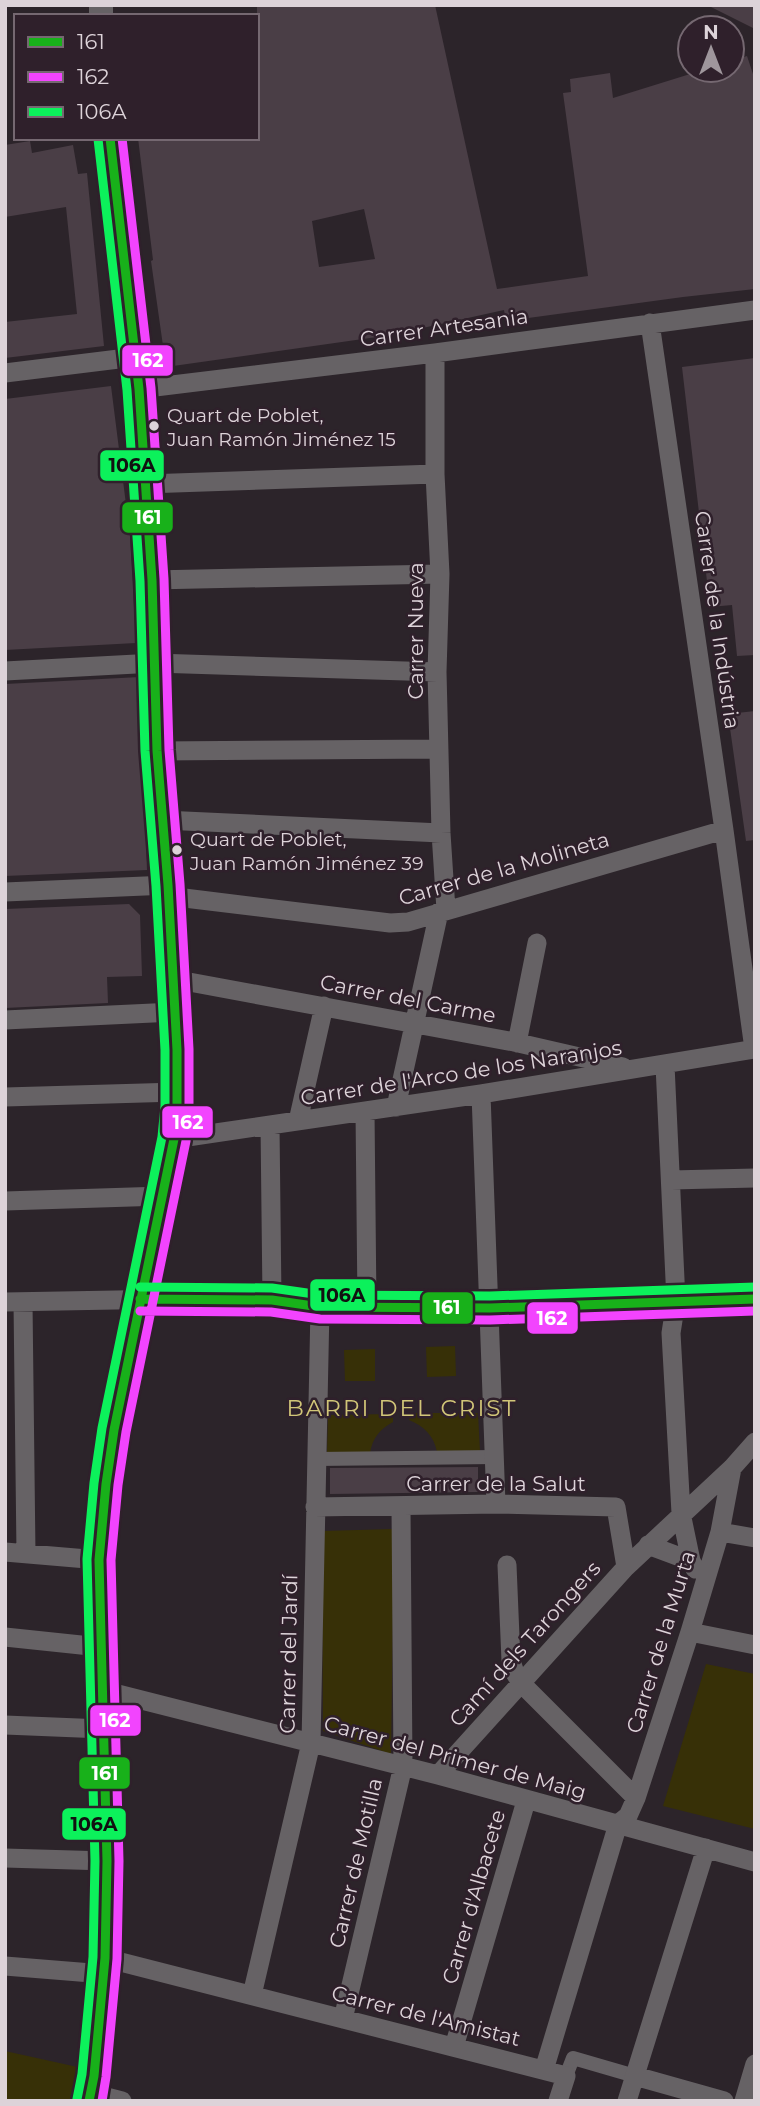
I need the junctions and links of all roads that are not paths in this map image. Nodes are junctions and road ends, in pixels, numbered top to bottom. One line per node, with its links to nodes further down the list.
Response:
1 (110, 140): 5 (street)
2 (755, 310): 3 (street, Carrer Artesania)
3 (650, 323): 4 (street, Carrer Artesania); 18 (street, Carrer de la Indústria)
4 (435, 353): 7 (street, Carrer Artesania); 8 (street, Carrer Nueva)
5 (135, 357): 6 (street); 7 (street)
6 (5, 373)
7 (139, 389): 9 (street)
8 (435, 474): 9 (street); 10 (street, Carrer Nueva)
9 (145, 484): 11 (street)
10 (440, 574): 11 (street); 14 (street, Carrer Nueva)
11 (152, 580): 12 (street)
12 (155, 663): 13 (street); 14 (street); 16 (street)
13 (5, 671)
14 (437, 672): 15 (street, Carrer Nueva)
15 (439, 748): 16 (street); 19 (street, Carrer Nueva)
16 (157, 751): 17 (street)
17 (163, 820): 19 (street); 20 (street)
18 (724, 830): 22 (street, Carrer de la Molineta); 30 (street, Carrer de la Indústria)
19 (441, 834): 22 (street, Carrer Nueva)
20 (168, 890): 21 (street, Carrer de la Molineta); 22 (street, Carrer de la Molineta); 24 (street)
21 (5, 892)
22 (443, 911): 28 (street, Carrer Nueva)
23 (537, 943): 29 (street)
24 (173, 979): 25 (street, Carrer del Carme); 26 (street)
25 (324, 1006): 28 (street, Carrer del Carme); 40 (street)
26 (174, 1012): 27 (street); 35 (street)
27 (5, 1020)
28 (414, 1023): 29 (street, Carrer del Carme); 38 (street, Carrer Nueva)
29 (517, 1043): 31 (street, Carrer del Carme)
30 (754, 1049): 32 (street, Carrer de l'Arco de los Naranjos)
31 (551, 1050): 33 (street, Carrer del Carme); 34 (street)
32 (666, 1065): 33 (street, Carrer de l'Arco de los Naranjos); 44 (street)
33 (634, 1069): 34 (street, Carrer de l'Arco de los Naranjos)
34 (544, 1084): 36 (street, Carrer de l'Arco de los Naranjos)
35 (178, 1092): 37 (street); 42 (street)
36 (481, 1094): 38 (street, Carrer de l'Arco de los Naranjos); 54 (street)
37 (5, 1097)
38 (396, 1107): 39 (street, Carrer de l'Arco de los Naranjos)
39 (365, 1111): 40 (street, Carrer de l'Arco de los Naranjos); 52 (street)
40 (298, 1121): 41 (street, Carrer de l'Arco de los Naranjos)
41 (270, 1125): 42 (street, Carrer de l'Arco de los Naranjos); 49 (street)
42 (174, 1139): 45 (street)
43 (755, 1178): 44 (street)
44 (671, 1180): 50 (street)
45 (163, 1196): 46 (street); 47 (street)
46 (5, 1200)
47 (140, 1299): 49 (street); 51 (street); 68 (street)
48 (755, 1299): 50 (street)
49 (272, 1300): 53 (street)
50 (676, 1301): 54 (street); 62 (street)
51 (14, 1302): 67 (street)
52 (367, 1306): 53 (street); 54 (street)
53 (320, 1307): 57 (street, Carrer del Jardí)
54 (490, 1308): 56 (street)
55 (755, 1442): 58 (street, Camí dels Tarongers)
56 (495, 1457): 57 (street); 59 (street)
57 (316, 1459): 60 (street, Carrer del Jardí)
58 (732, 1468): 62 (street, Camí dels Tarongers); 63 (street, Carrer de la Murta)
59 (496, 1504): 61 (street, Carrer de la Salut); 71 (street, Carrer de la Salut)
60 (315, 1507): 61 (street, Carrer de la Salut); 81 (street, Carrer del Jardí)
61 (401, 1507): 82 (street, Carrer de Motilla)
62 (681, 1513): 65 (street, Camí dels Tarongers); 69 (street)
63 (719, 1532): 64 (street); 72 (street, Carrer de la Murta)
64 (755, 1538)
65 (648, 1545): 69 (street); 71 (street, Camí dels Tarongers)
66 (5, 1552): 67 (street)
67 (26, 1554): 68 (street)
68 (99, 1560): 76 (street)
69 (691, 1561): 72 (street)
70 (507, 1564): 77 (street)
71 (626, 1567): 77 (street, Camí dels Tarongers)
72 (703, 1584): 73 (street, Carrer de la Murta)
73 (690, 1632): 75 (street); 84 (street, Carrer de la Murta)
74 (5, 1637): 76 (street)
75 (755, 1646)
76 (100, 1647): 78 (street)
77 (521, 1683): 83 (street, Camí dels Tarongers); 84 (street)
78 (102, 1690): 80 (street); 81 (street, Carrer del Primer de Maig)
79 (5, 1725): 80 (street)
80 (103, 1729): 89 (street)
81 (311, 1743): 82 (street, Carrer del Primer de Maig); 93 (street, Carrer del Jardí)
82 (403, 1766): 83 (street, Carrer del Primer de Maig); 94 (street, Carrer de Motilla)
83 (438, 1775): 85 (street, Carrer del Primer de Maig)
84 (636, 1798): 86 (street, Carrer de la Murta)
85 (526, 1801): 86 (street, Carrer del Primer de Maig); 95 (street, Carrer d'Albacete)
86 (618, 1824): 87 (street, Carrer del Primer de Maig); 97 (street, Carrer de la Murta)
87 (706, 1848): 90 (street, Carrer del Primer de Maig); 99 (street)
88 (5, 1858): 89 (street)
89 (107, 1861): 92 (street)
90 (755, 1862)
91 (5, 1966): 92 (street, Carrer de l'Amistat)
92 (105, 1966): 93 (street, Carrer de l'Amistat); 100 (street)
93 (252, 1995): 94 (street, Carrer de l'Amistat)
94 (343, 2019): 95 (street, Carrer de l'Amistat)
95 (454, 2047): 97 (street, Carrer de l'Amistat)
96 (755, 2064): 105 (street)
97 (544, 2070): 98 (street, Carrer de l'Amistat)
98 (566, 2076): 99 (street); 102 (street)
99 (635, 2076): 103 (street); 104 (street)
100 (90, 2097): 101 (street)
101 (122, 2101)
102 (558, 2101)
103 (627, 2101)
104 (724, 2101)
105 (744, 2101)

